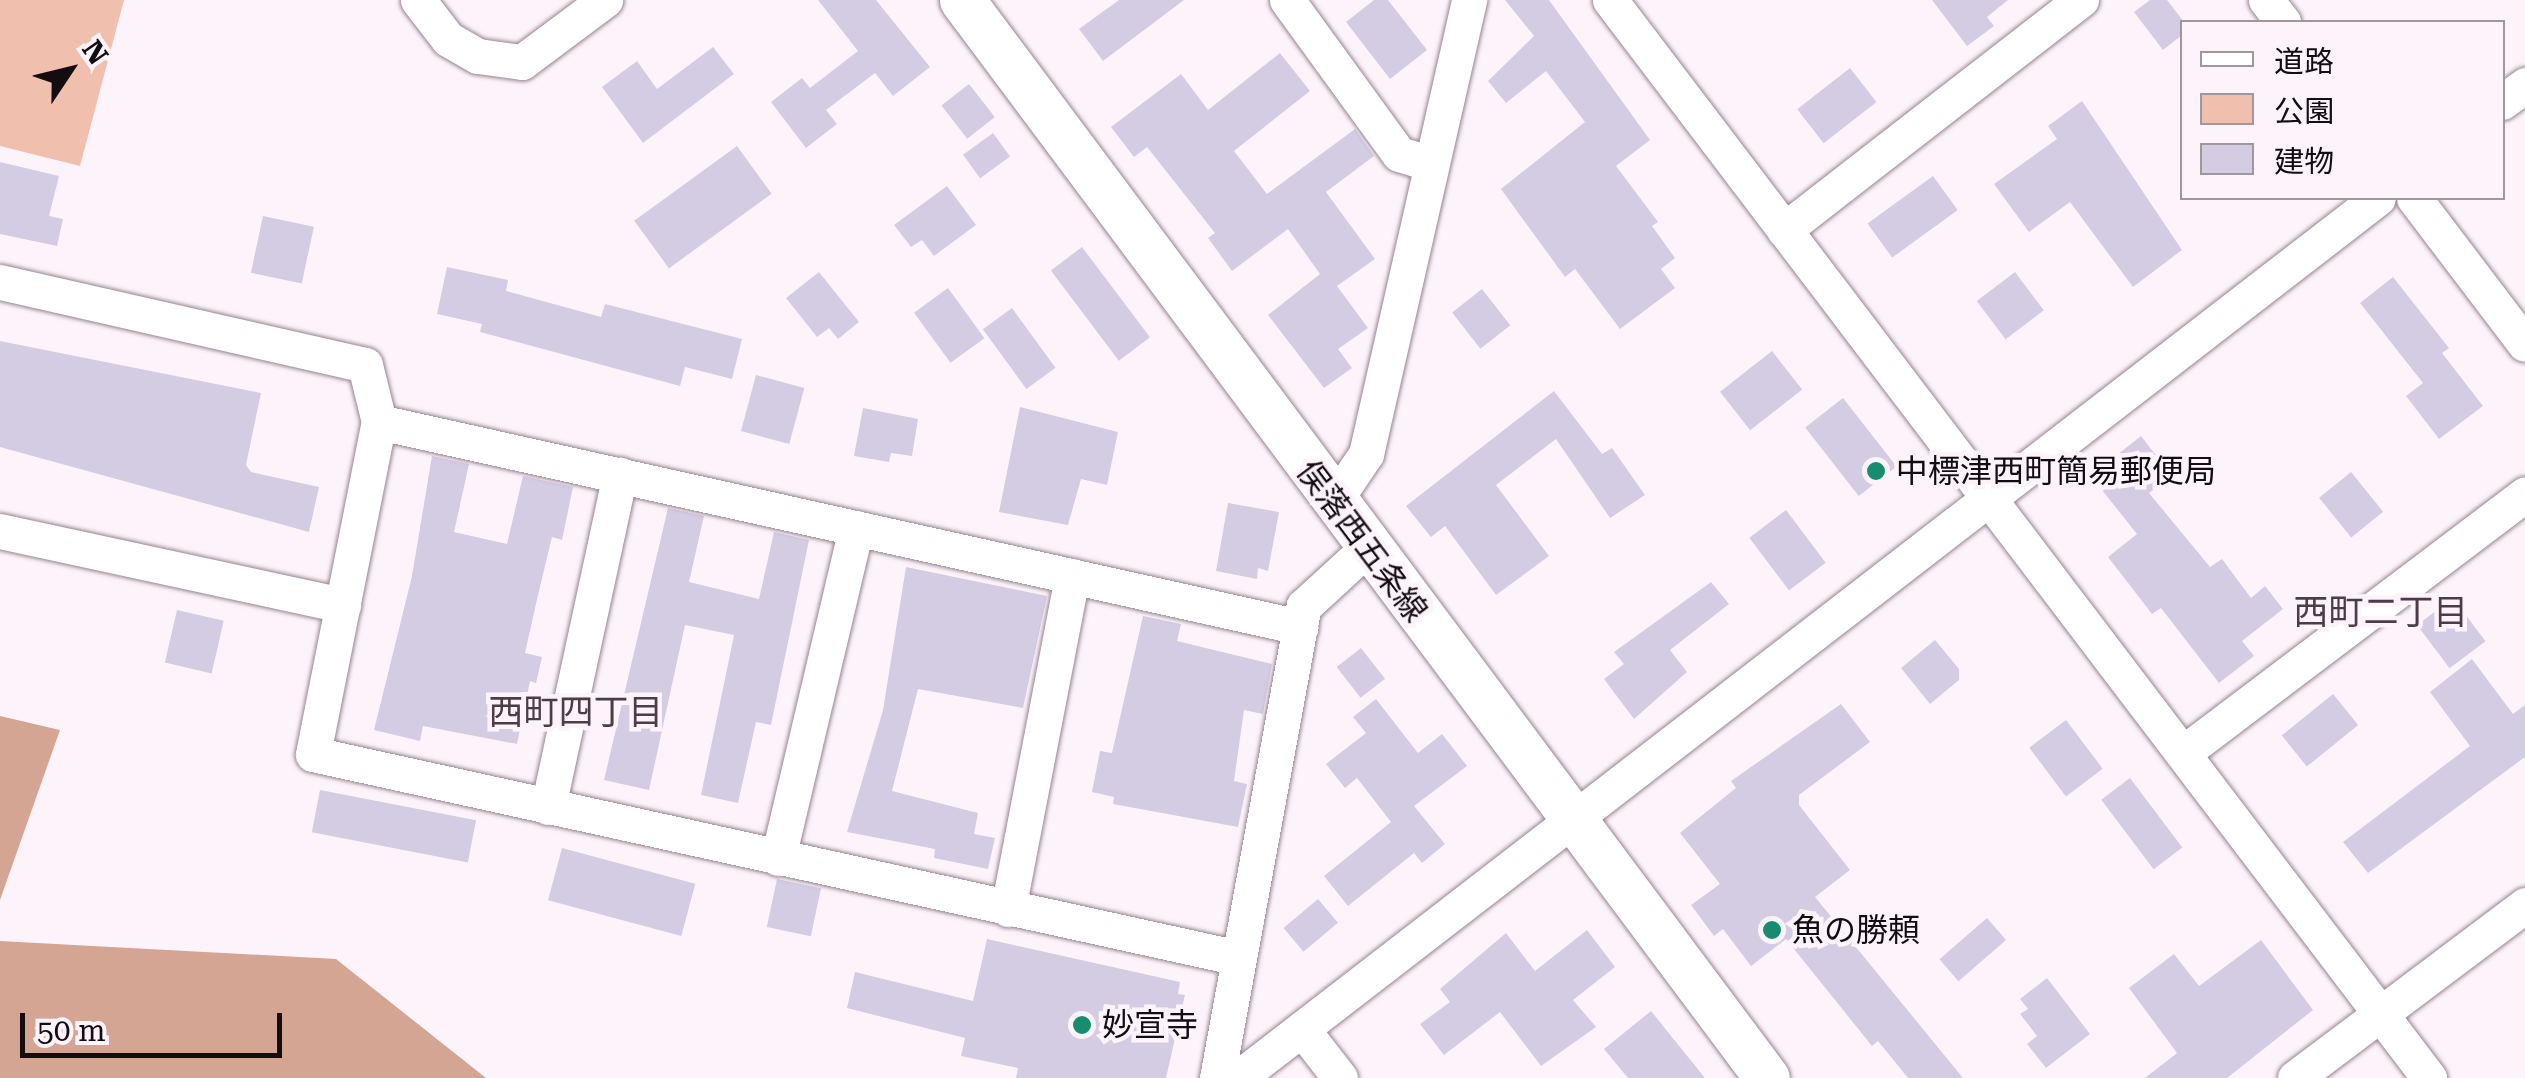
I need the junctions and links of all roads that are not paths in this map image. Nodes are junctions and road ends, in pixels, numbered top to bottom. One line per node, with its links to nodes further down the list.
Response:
1 (418, 0): 2 (street)
2 (605, 0)
3 (962, 0): 20 (main road, 俣落西五条線)
4 (1286, 0): 10 (street)
5 (1468, 0): 10 (street)
6 (1610, 0): 13 (street)
7 (2081, 0): 13 (street)
8 (2266, 0): 9 (street)
9 (2281, 20)
10 (1431, 164): 20 (street)
11 (2375, 200): 19 (street)
12 (2416, 200): 15 (street)
13 (1784, 230): 19 (street)
14 (0, 282): 16 (street)
15 (2525, 344)
16 (380, 422): 17 (street); 25 (street)
17 (620, 476): 21 (street); 28 (street)
18 (2525, 494): 27 (street)
19 (1987, 496): 27 (street); 29 (street)
20 (1333, 503): 23 (main road, 俣落西五条線)
21 (856, 528): 24 (street); 30 (street)
22 (0, 531): 25 (street)
23 (1367, 548): 26 (street); 29 (main road, 俣落西五条線)
24 (1072, 576): 26 (street); 32 (street)
25 (342, 605): 28 (street)
26 (1300, 627): 33 (street)
27 (2182, 753): 34 (street)
28 (548, 807): 30 (street)
29 (1571, 817): 35 (street); 39 (main road, 俣落西五条線)
30 (778, 858): 32 (street)
31 (2525, 904): 34 (street)
32 (1008, 909): 33 (street)
33 (1239, 958): 36 (street)
34 (2382, 1014): 40 (street); 41 (street)
35 (1302, 1029): 37 (street); 38 (street)
36 (1217, 1078)
37 (1238, 1078)
38 (1340, 1078)
39 (1767, 1078)
40 (2296, 1078)
41 (2429, 1078)

